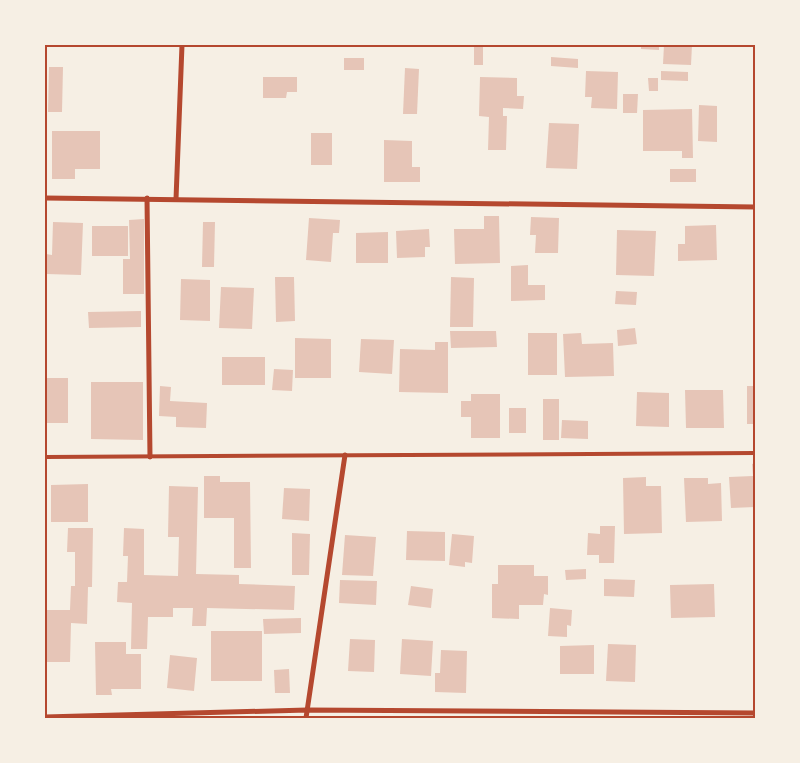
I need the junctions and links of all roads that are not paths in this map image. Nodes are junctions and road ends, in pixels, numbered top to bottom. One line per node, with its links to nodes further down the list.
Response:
1 (182, 45): 4 (street)
2 (45, 198): 3 (street)
3 (147, 198): 4 (street); 9 (street)
4 (176, 199): 5 (street)
5 (755, 207)
6 (755, 452): 7 (lane)
7 (345, 456): 9 (lane); 10 (street)
8 (45, 457): 9 (lane)
9 (150, 457)
10 (307, 710): 11 (street); 12 (street); 13 (street)
11 (755, 713)
12 (45, 717)
13 (306, 718)

